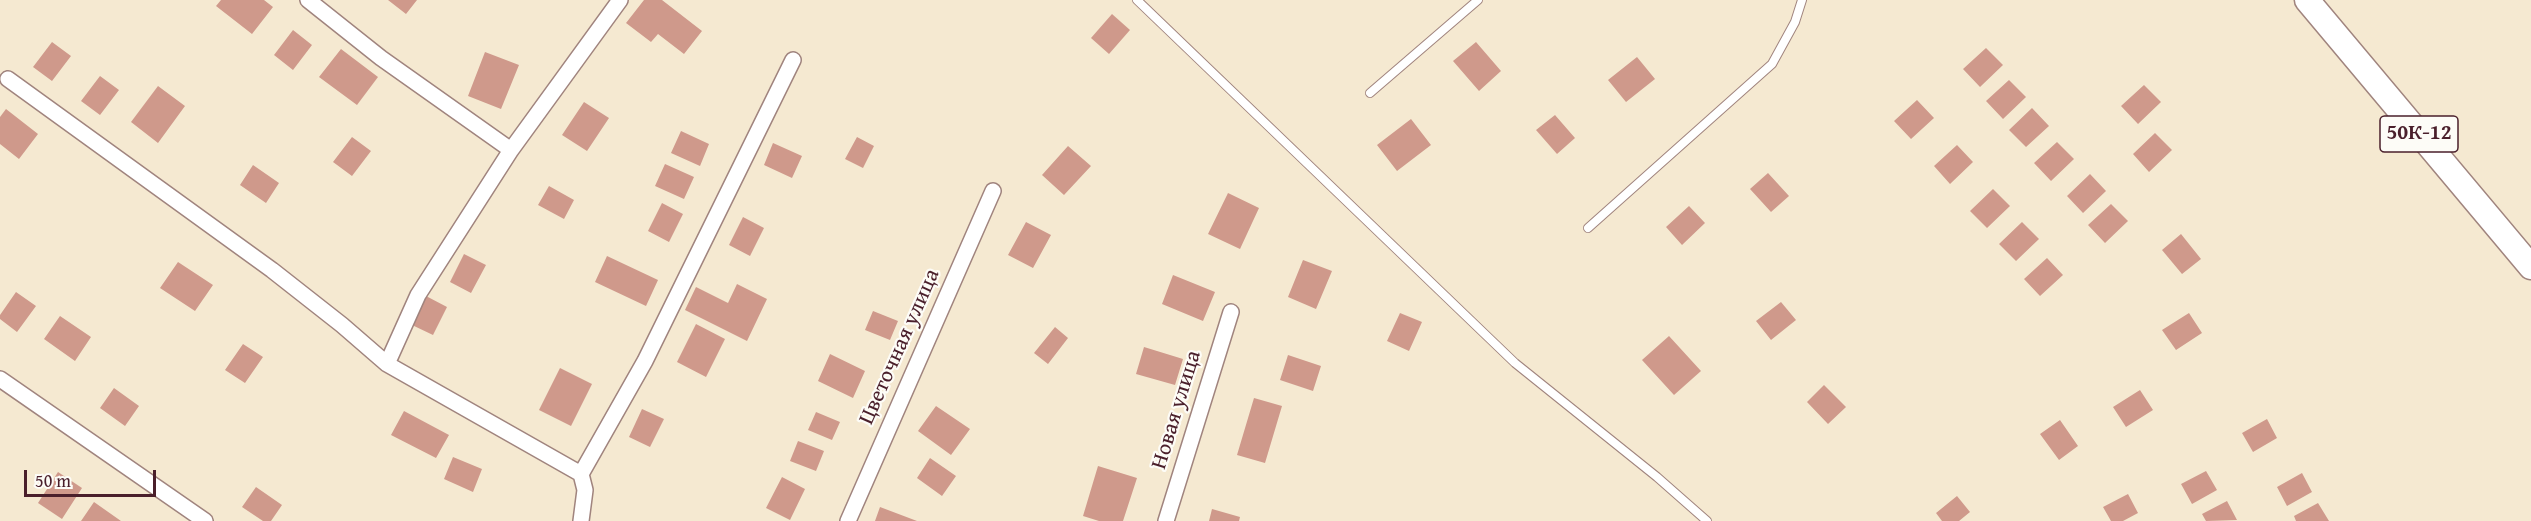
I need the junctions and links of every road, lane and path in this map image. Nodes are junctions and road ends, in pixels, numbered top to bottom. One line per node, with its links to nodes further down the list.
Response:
1 (308, 0): 10 (street)
2 (620, 0): 10 (street)
3 (1137, 0): 22 (lane)
4 (1478, 0): 9 (lane)
5 (1802, 0): 12 (lane)
6 (2307, 0): 13 (main road, 50К-12)
7 (793, 60): 17 (street)
8 (8, 79): 15 (street)
9 (1370, 93)
10 (511, 150): 15 (street)
11 (993, 191): 20 (street, Цветочная улица)
12 (1588, 228)
13 (2531, 267)
14 (1232, 312): 21 (street, Новая улица)
15 (387, 364): 17 (street)
16 (0, 379): 18 (street)
17 (581, 474): 19 (street)
18 (205, 521)
19 (581, 521)
20 (848, 521)
21 (1166, 521)
22 (1707, 521)

